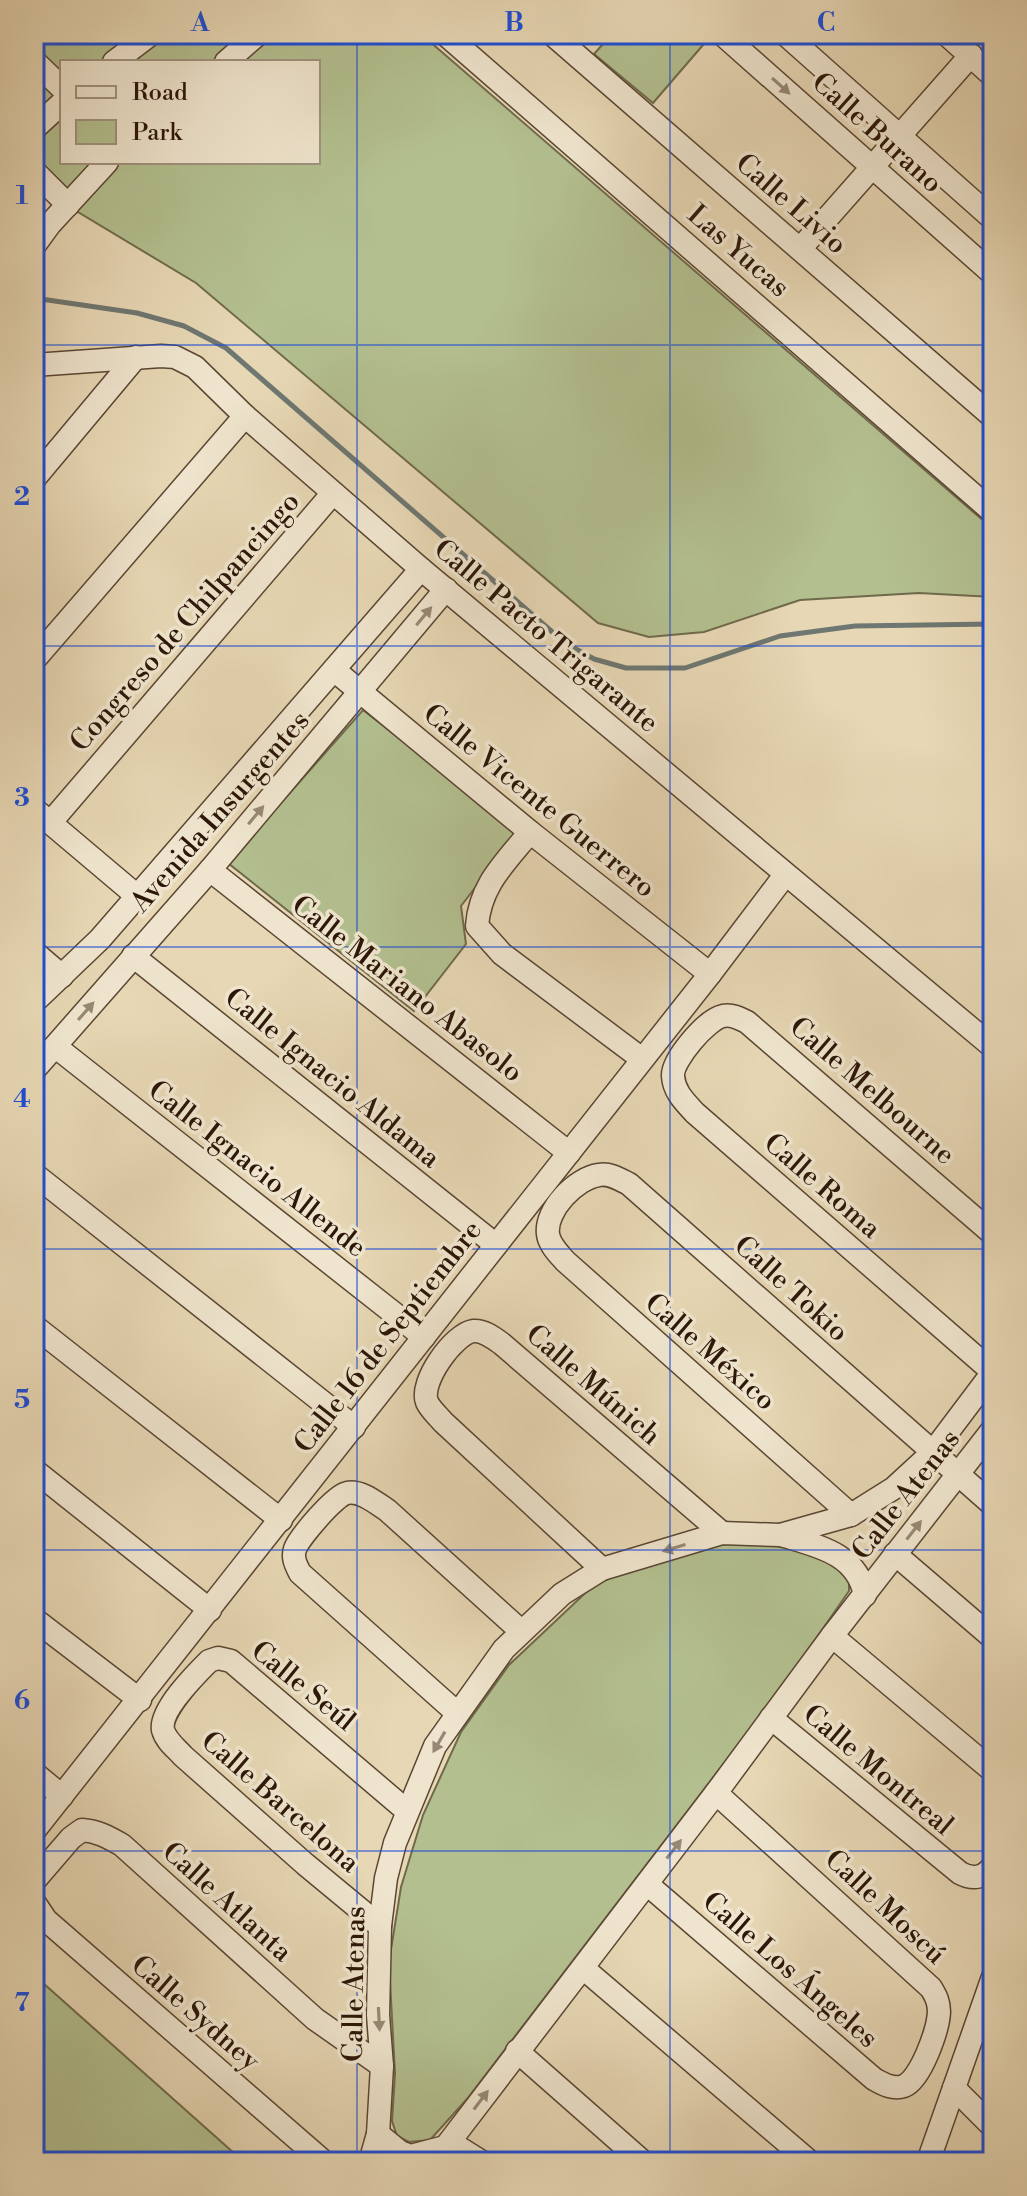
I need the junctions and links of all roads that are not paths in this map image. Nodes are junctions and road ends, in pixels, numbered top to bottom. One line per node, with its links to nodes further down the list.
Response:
1 (151, 34): 9 (street)
2 (258, 34): 10 (street)
3 (445, 34): 31 (street, Las Yucas)
4 (552, 34): 23 (street, Calle Livio)
5 (722, 34): 18 (street, Calle Burano, one-way to 18)
6 (785, 34): 16 (street, Calle Burano)
7 (946, 34): 8 (street)
8 (971, 55): 12 (street); 16 (street)
9 (126, 59)
10 (228, 60)
11 (34, 61): 13 (street)
12 (993, 76)
13 (60, 86)
14 (60, 105): 15 (street)
15 (37, 126)
16 (900, 137): 18 (street); 21 (street, Calle Burano)
17 (105, 164): 20 (street)
18 (873, 167): 23 (street); 24 (street, Calle Burano)
19 (34, 171): 20 (street)
20 (68, 205): 22 (street)
21 (993, 219)
22 (37, 235)
23 (800, 249): 28 (street, Calle Livio)
24 (993, 274)
25 (136, 357): 26 (street, Calle Pacto Trigarante); 27 (street, Calle Pacto Trigarante); 29 (street)
26 (34, 365)
27 (245, 416): 30 (street, Calle Pacto Trigarante); 34 (street)
28 (993, 417)
29 (34, 479)
30 (333, 493): 32 (street, Calle Pacto Trigarante); 37 (street, Congreso de Chilpancingo)
31 (993, 512)
32 (421, 569): 33 (street, Calle Pacto Trigarante); 35 (street, Avenida Insurgentes)
33 (446, 589): 36 (street, Avenida Insurgentes, one-way to 33); 40 (street, Calle Pacto Trigarante)
34 (34, 660)
35 (334, 670): 36 (street, Calle Vicente Guerrero); 41 (street, Avenida Insurgentes)
36 (360, 692): 38 (street, Calle Vicente Guerrero); 39 (street, Avenida Insurgentes, one-way to 36)
37 (42, 816): 41 (street)
38 (530, 832): 44 (street, Calle Vicente Guerrero); 50 (street)
39 (210, 870): 43 (street, Avenida Insurgentes); 52 (street, Calle Mariano Abasolo)
40 (785, 875): 44 (street, Calle 16 de Septiembre); 49 (street, Calle Pacto Trigarante)
41 (137, 896): 45 (street, Avenida Insurgentes)
42 (34, 952): 45 (street)
43 (133, 956): 48 (street, Avenida Insurgentes, one-way to 43); 56 (street, Calle Ignacio Aldama)
44 (710, 974): 50 (street, Calle 16 de Septiembre)
45 (62, 976): 46 (street, Avenida Insurgentes)
46 (34, 1002)
47 (706, 1026): 55 (street, Calle Melbourne); 59 (street, Calle Roma)
48 (56, 1047): 51 (street, Avenida Insurgentes); 58 (street, Calle Ignacio Allende)
49 (993, 1047)
50 (642, 1059): 52 (street, Calle 16 de Septiembre)
51 (34, 1070)
52 (569, 1153): 56 (street, Calle 16 de Septiembre)
53 (34, 1174): 60 (street)
54 (549, 1222): 62 (street, Calle Tokio); 66 (street, Calle México)
55 (993, 1234)
56 (496, 1245): 58 (street, Calle 16 de Septiembre)
57 (34, 1326): 67 (street)
58 (424, 1337): 60 (street, Calle 16 de Septiembre)
59 (993, 1372): 62 (street, Calle Atenas)
60 (354, 1427): 67 (street, Calle 16 de Septiembre)
61 (993, 1429): 64 (street, Calle Atenas)
62 (932, 1453): 64 (street, Calle Tokio); 66 (street, Calle Atenas)
63 (34, 1470): 73 (street)
64 (958, 1474): 65 (street, Calle Tokio); 70 (street, Calle Atenas, one-way to 64)
65 (993, 1505)
66 (851, 1515): 69 (street, Calle Atenas)
67 (281, 1520): 73 (street, Calle 16 de Septiembre)
68 (722, 1533): 69 (street, Calle Atenas); 71 (street, Calle Atenas, one-way to 71); 71 (street, Calle Múnich)
69 (780, 1535): 72 (street, Calle Atenas)
70 (895, 1554): 72 (street, Calle Atenas); 77 (street)
71 (602, 1569): 75 (street, Calle Atenas)
72 (865, 1595): 76 (street, Calle Atenas)
73 (210, 1610): 78 (street, Calle 16 de Septiembre)
74 (34, 1619): 78 (street)
75 (521, 1631): 80 (street, Calle Atenas); 80 (street)
76 (832, 1636): 81 (street, Calle Atenas); 82 (street)
77 (993, 1638)
78 (140, 1700): 85 (street, Calle 16 de Septiembre)
79 (167, 1711): 86 (street, Calle Seúl); 92 (street, Calle Barcelona)
80 (457, 1713): 86 (street, Calle Atenas, one-way to 86)
81 (771, 1718): 84 (street, Calle Atenas); 88 (street, Calle Montreal)
82 (993, 1771)
83 (34, 1773): 85 (street)
84 (716, 1793): 90 (street, Calle Atenas, one-way to 84); 97 (street, Calle Moscú)
85 (62, 1796): 87 (street, Calle 16 de Septiembre)
86 (407, 1811): 92 (street, Calle Atenas)
87 (34, 1831)
88 (992, 1867)
89 (35, 1879): 96 (street, Calle Atlanta)
90 (647, 1884): 93 (street, Calle Atenas); 97 (street, Calle Los Ángeles)
91 (34, 1902): 102 (street, Calle Sydney)
92 (380, 1926): 96 (street, Calle Atenas, one-way to 96)
93 (583, 1968): 95 (street, Calle Atenas); 106 (street)
94 (993, 1977): 98 (street)
95 (517, 2051): 101 (street, Calle Atenas, one-way to 95); 105 (street)
96 (382, 2066): 100 (street, Calle Atenas)
97 (902, 2087)
98 (954, 2088): 99 (street); 107 (street)
99 (993, 2127)
100 (378, 2134): 101 (street); 103 (street, Calle Atenas)
101 (440, 2154): 104 (street)
102 (324, 2162)
103 (370, 2162)
104 (482, 2162)
105 (643, 2162)
106 (810, 2162)
107 (928, 2162)

